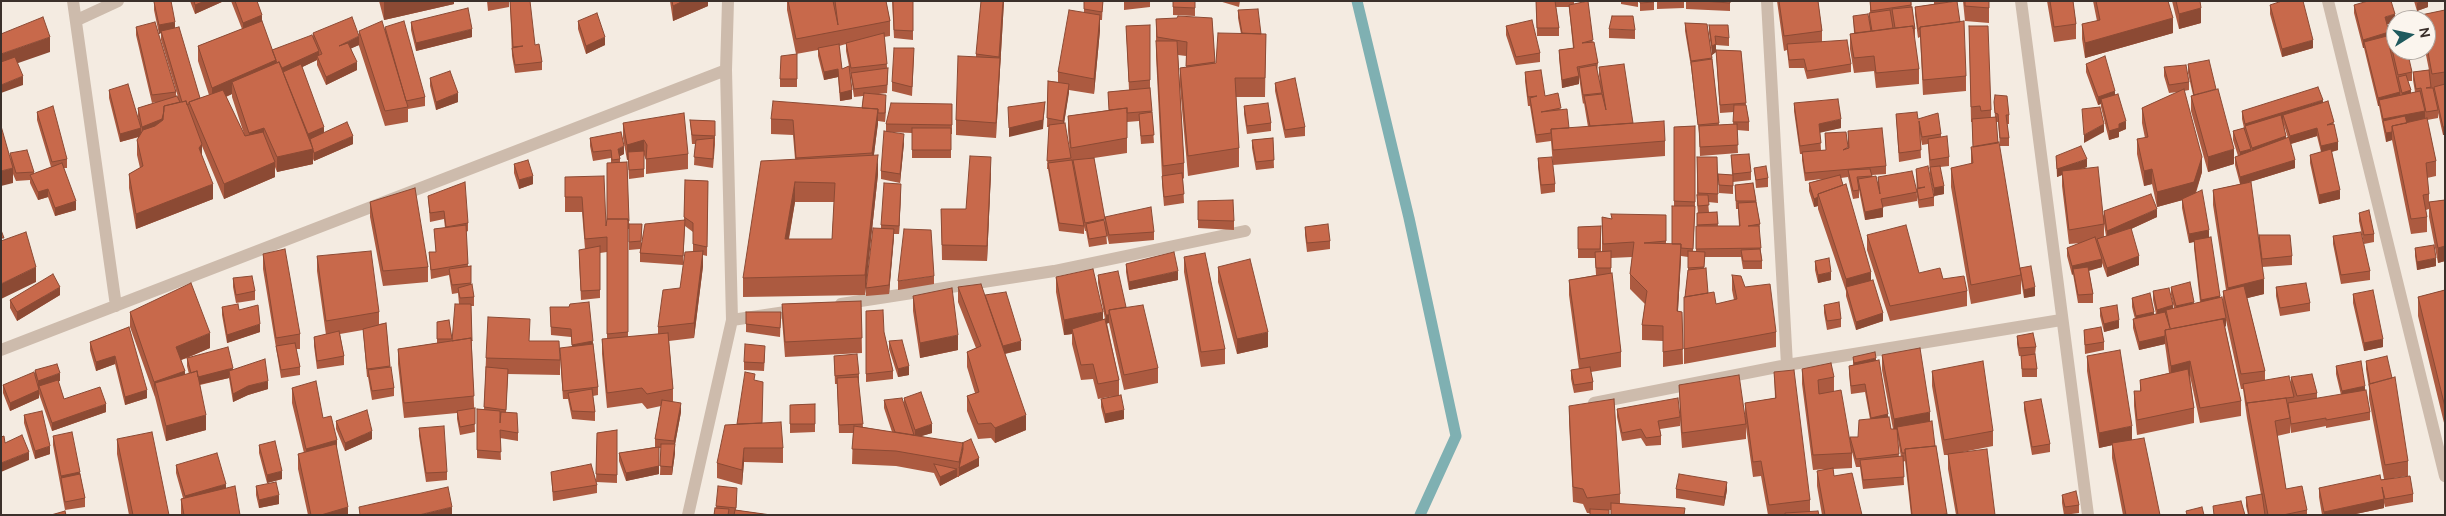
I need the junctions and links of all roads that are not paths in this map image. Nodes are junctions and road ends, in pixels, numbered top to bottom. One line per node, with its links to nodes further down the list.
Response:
1 (73, 1): 7 (street)
2 (118, 1): 7 (street)
3 (728, 1): 8 (street)
4 (1768, 1): 16 (street)
5 (2021, 1): 14 (street)
6 (2332, 3): 18 (street)
7 (76, 20): 11 (street)
8 (726, 70): 11 (street); 13 (street)
9 (1245, 232): 10 (street)
10 (829, 305)
11 (116, 306): 15 (street)
12 (810, 308): 13 (street)
13 (732, 320): 19 (street)
14 (2061, 320): 16 (street); 20 (street)
15 (1, 350)
16 (1787, 365): 17 (street)
17 (1582, 405)
18 (2445, 476)
19 (686, 514)
20 (2088, 515)

